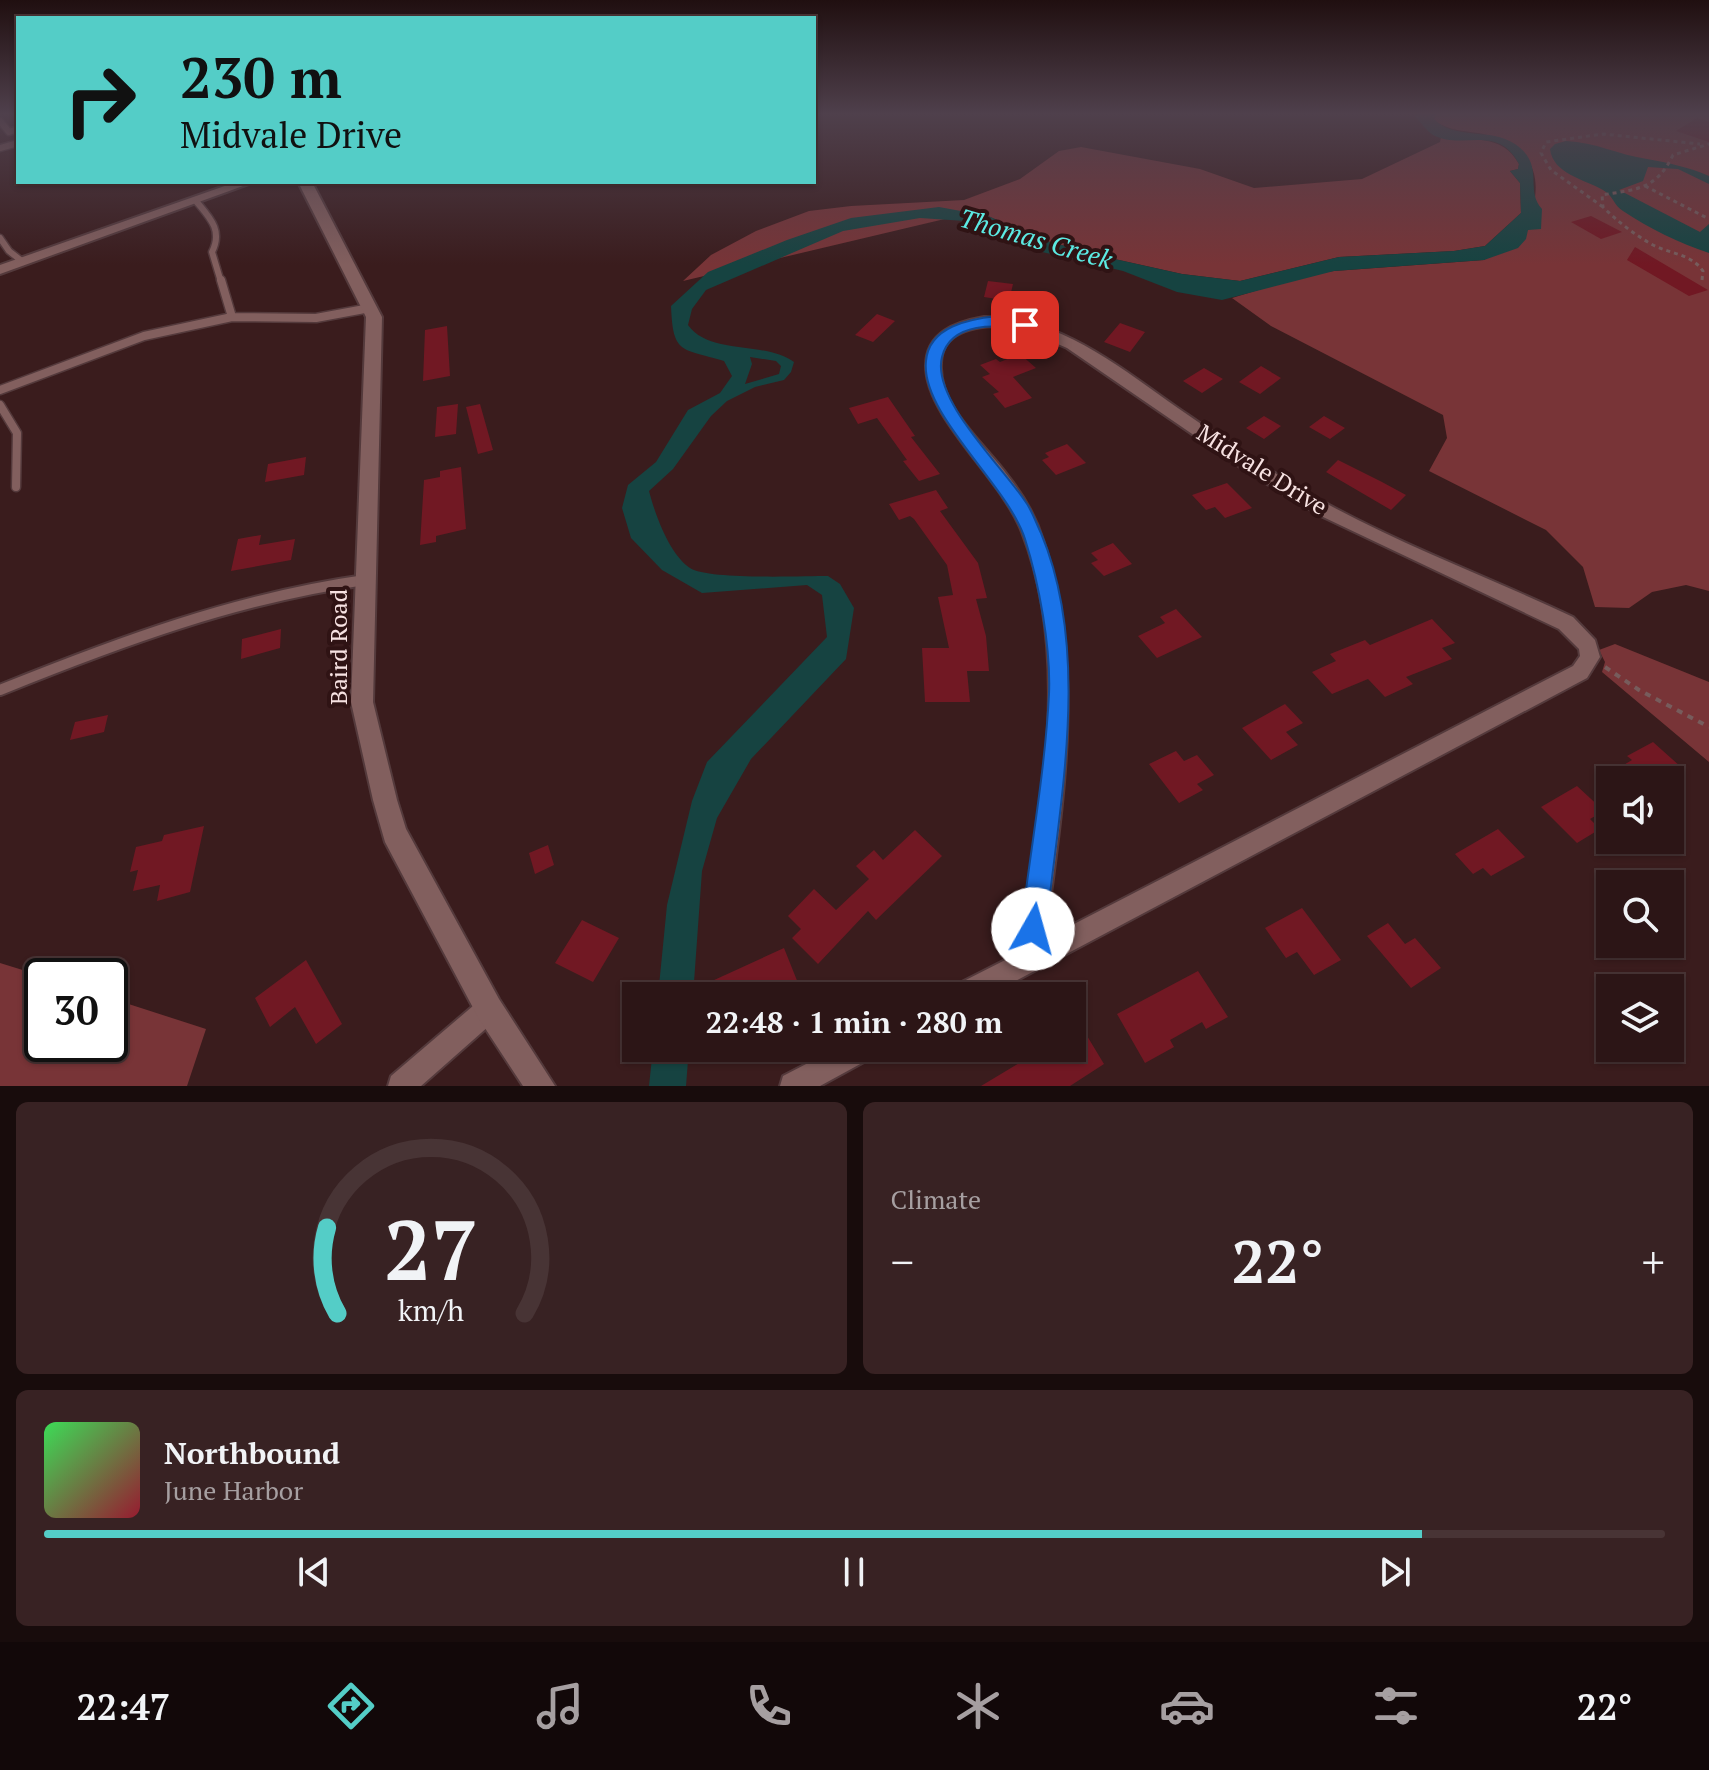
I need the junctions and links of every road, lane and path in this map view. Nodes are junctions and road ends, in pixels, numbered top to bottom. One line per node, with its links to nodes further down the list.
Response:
1 (1547, 164): 7 (path)
2 (1667, 164): 5 (path)
3 (243, 184): 6 (street)
4 (306, 184): 15 (street, Baird Road)
5 (1645, 186): 7 (path); 9 (path)
6 (196, 201): 12 (street); 16 (lane)
7 (1603, 207): 14 (path)
8 (1709, 210): 9 (path)
9 (1697, 213): 10 (path)
10 (1709, 219)
11 (0, 238): 12 (lane)
12 (23, 262): 13 (street)
13 (0, 270)
14 (1702, 280)
15 (370, 308): 16 (lane); 20 (street, Baird Road)
16 (232, 317): 17 (lane)
17 (0, 390)
18 (0, 405): 19 (lane)
19 (16, 487)
20 (365, 580): 22 (lane); 26 (street, Baird Road)
21 (1590, 657): 23 (path); 24 (street); 24 (street, Midvale Drive)
22 (0, 690)
23 (1709, 727)
24 (1030, 959): 25 (street)
25 (987, 982)
26 (489, 1009): 28 (street); 29 (street, Baird Road)
27 (838, 1062): 30 (street)
28 (401, 1086)
29 (540, 1086)
30 (793, 1086)

